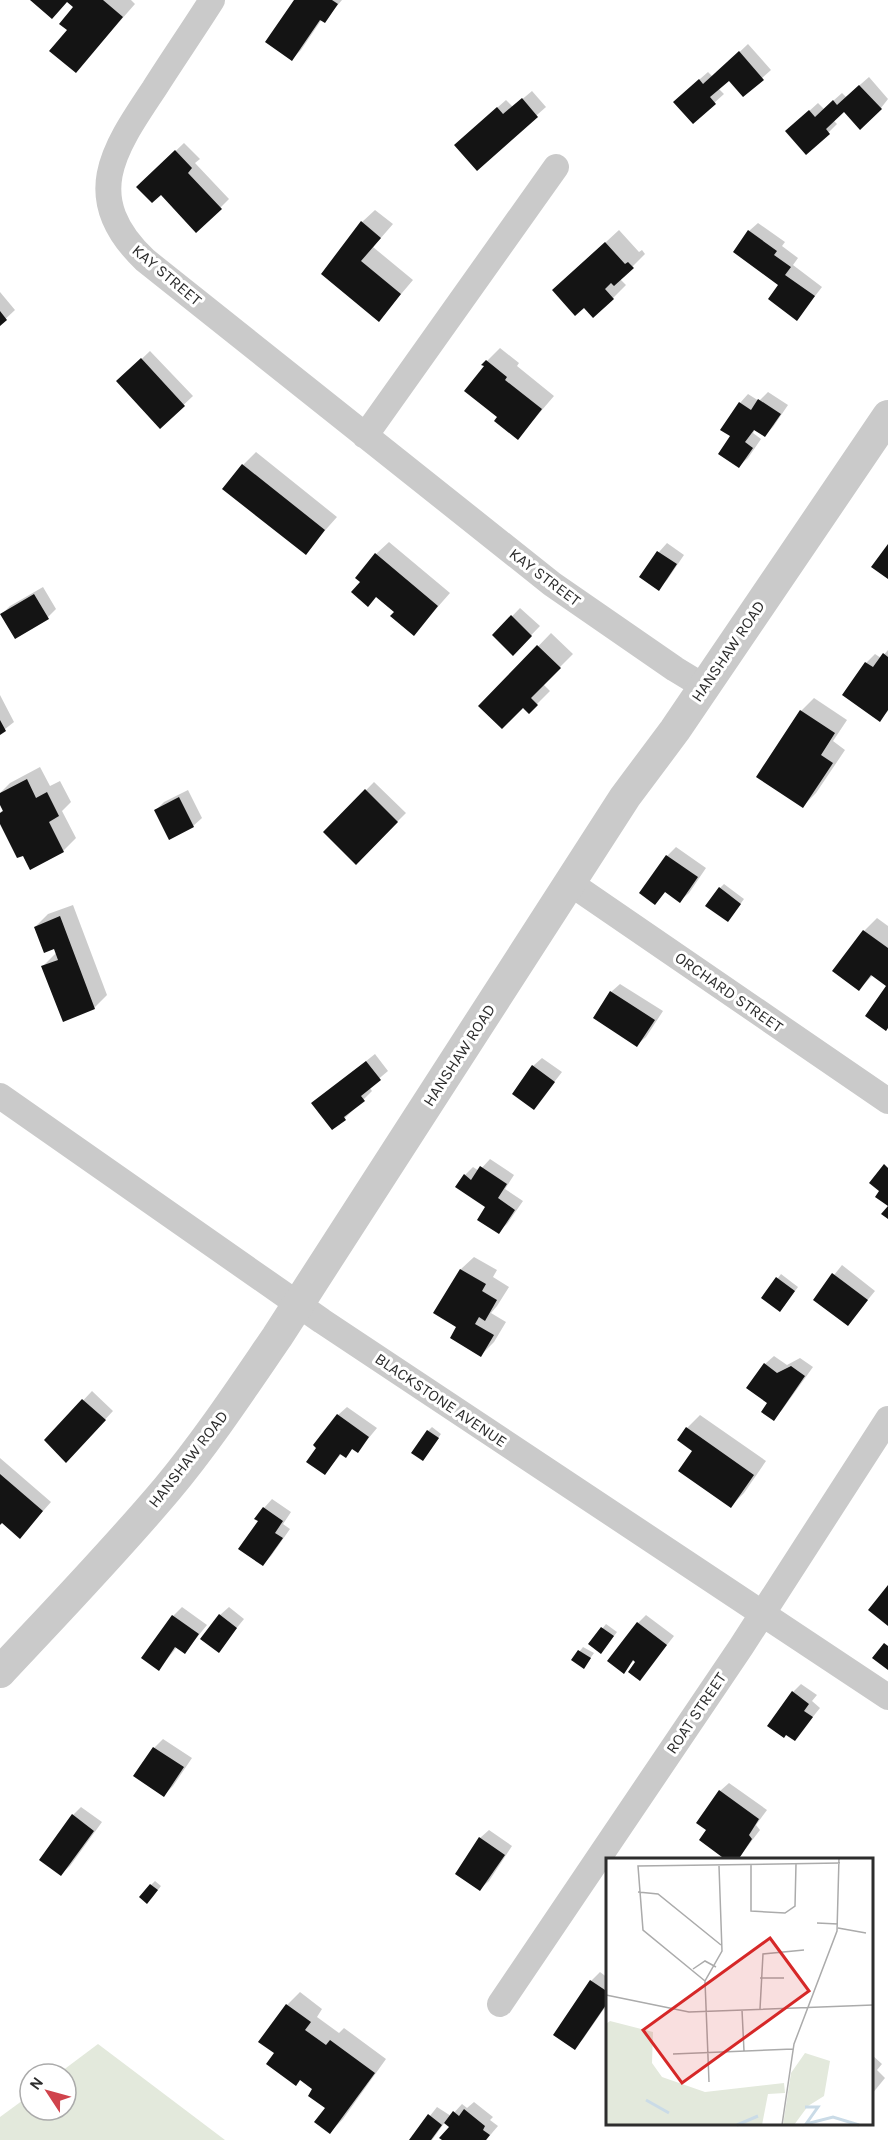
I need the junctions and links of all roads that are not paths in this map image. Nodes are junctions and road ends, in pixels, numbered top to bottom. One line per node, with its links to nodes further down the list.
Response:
1 (212, 0): 4 (street, KAY STREET)
2 (556, 167): 4 (street)
3 (888, 416): 5 (street, HANSHAW ROAD)
4 (365, 436): 5 (street, KAY STREET)
5 (703, 686): 6 (street, HANSHAW ROAD)
6 (570, 883): 8 (street, ORCHARD STREET); 9 (street, HANSHAW ROAD)
7 (0, 1096): 9 (street, BLACKSTONE AVENUE)
8 (888, 1101)
9 (298, 1304): 11 (street, BLACKSTONE AVENUE); 12 (street, HANSHAW ROAD)
10 (888, 1419): 11 (street, ROAT STREET)
11 (762, 1613): 13 (street, BLACKSTONE AVENUE); 14 (street, ROAT STREET)
12 (0, 1672)
13 (888, 1697)
14 (500, 2004)

